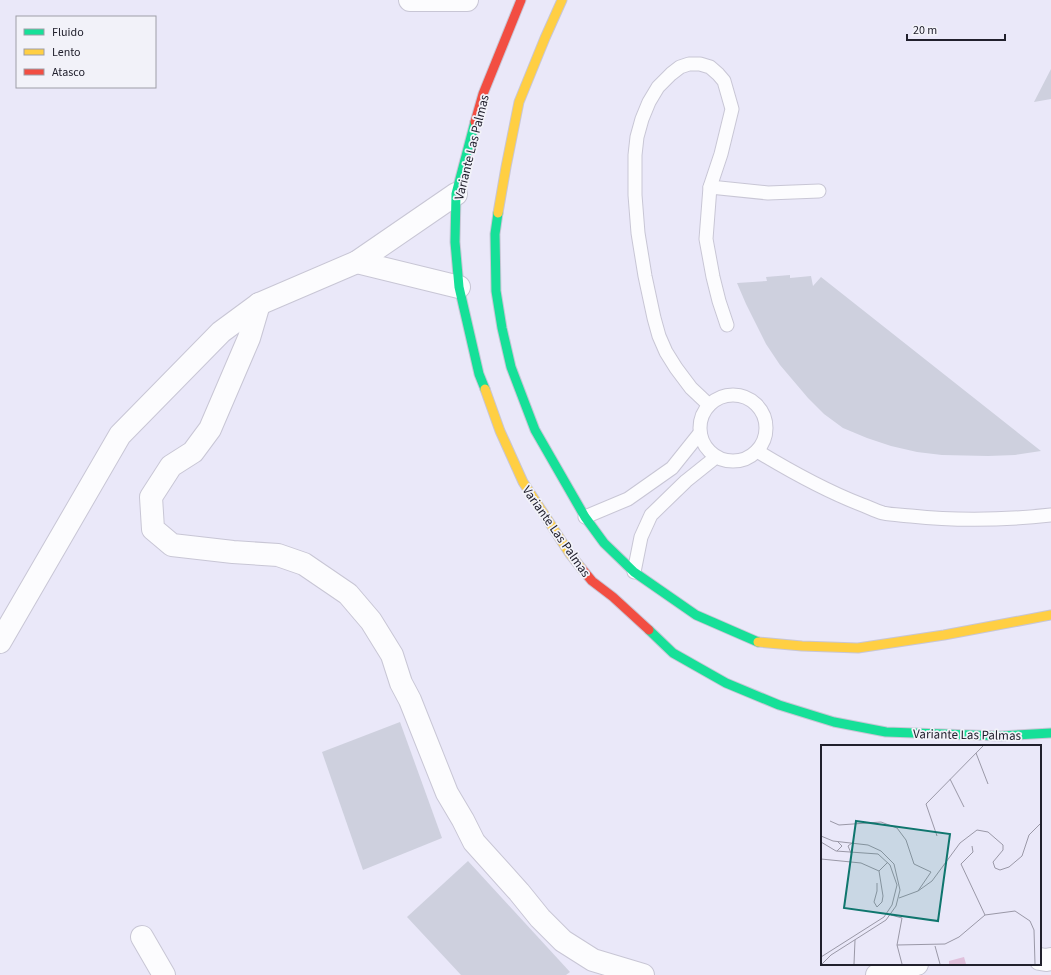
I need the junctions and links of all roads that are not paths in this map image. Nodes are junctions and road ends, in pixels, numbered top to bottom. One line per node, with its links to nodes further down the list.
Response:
1 (410, 0): 2 (street)
2 (467, 0)
3 (521, 0): 7 (main road, Variante Las Palmas)
4 (562, 0): 17 (main road)
5 (710, 187): 6 (lane); 11 (lane); 12 (lane)
6 (819, 190)
7 (456, 194): 8 (street); 9 (main road, Variante Las Palmas)
8 (357, 262): 9 (street); 10 (street)
9 (459, 287): 21 (main road, Variante Las Palmas)
10 (259, 304): 20 (street); 25 (street)
11 (727, 325)
12 (709, 405): 13 (lane); 14 (lane)
13 (700, 433): 15 (lane); 17 (lane)
14 (757, 451): 15 (lane); 16 (lane)
15 (716, 456): 18 (lane)
16 (1051, 515)
17 (585, 518): 18 (main road)
18 (634, 572): 19 (main road)
19 (1050, 615)
20 (0, 642)
21 (1050, 733)
22 (142, 937): 24 (street)
23 (913, 965): 26 (street)
24 (164, 975)
25 (643, 975)
26 (877, 975)

